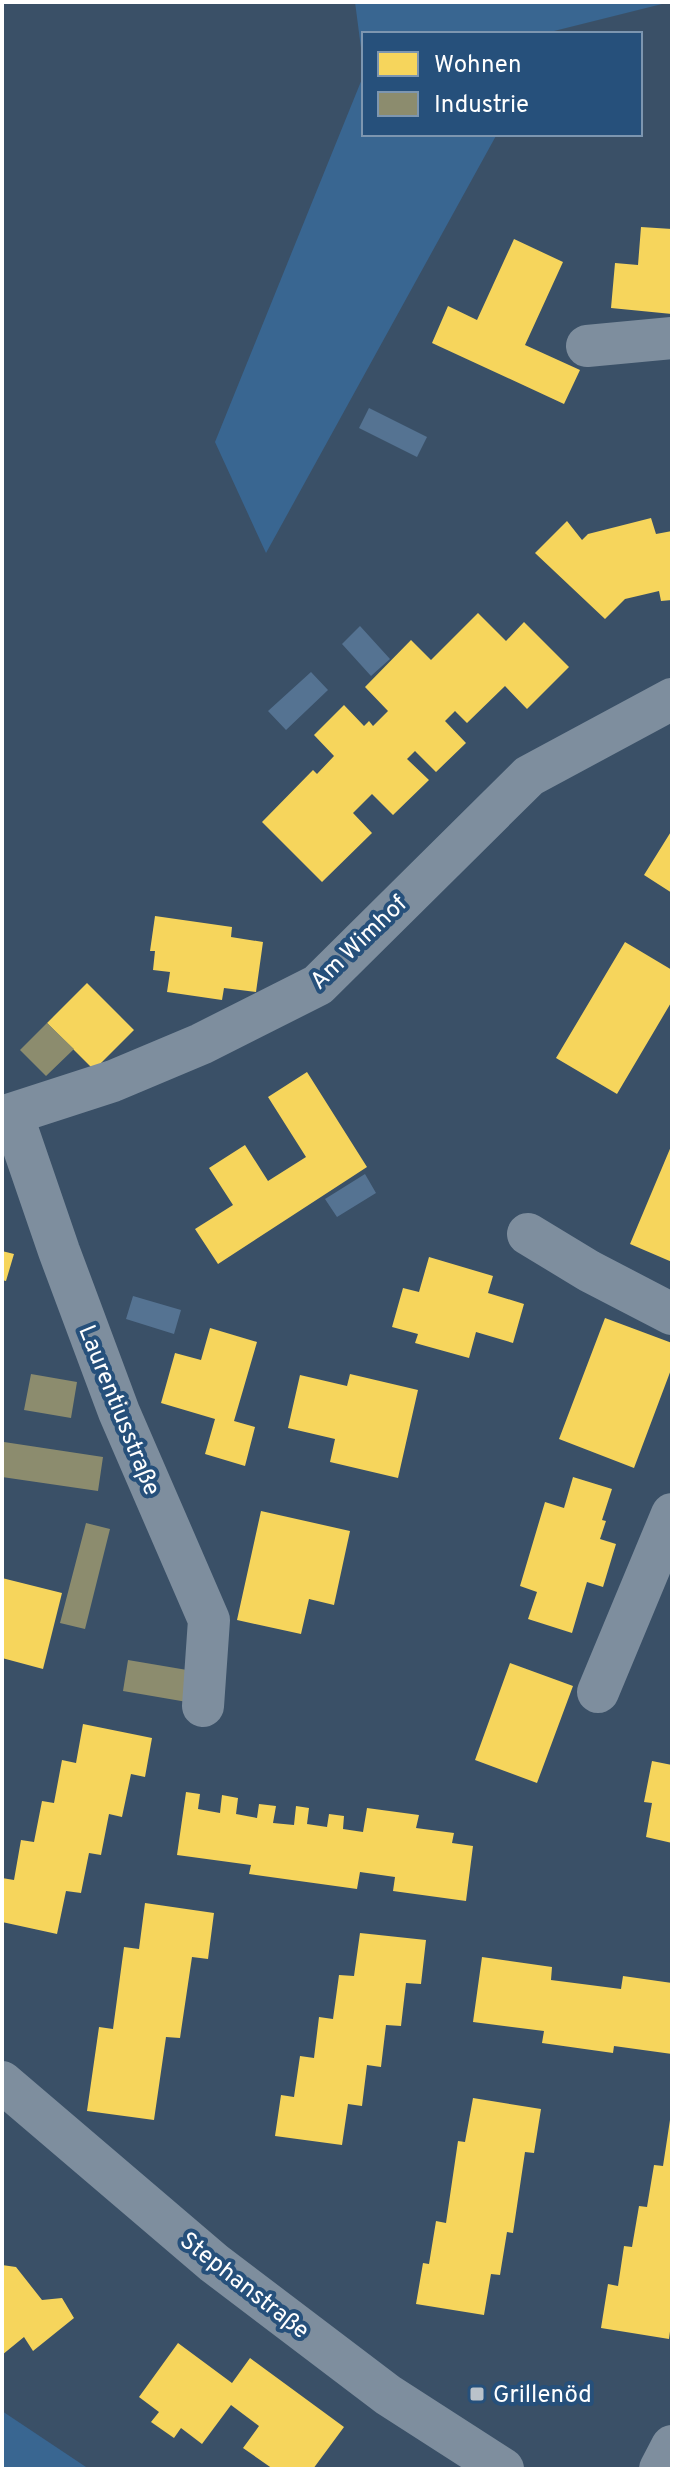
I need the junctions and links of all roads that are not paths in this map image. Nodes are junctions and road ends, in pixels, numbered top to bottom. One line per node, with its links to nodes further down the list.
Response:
1 (672, 338): 2 (street)
2 (587, 346)
3 (672, 699): 4 (street, Am Wimhof)
4 (7, 1116): 9 (street, Laurentiusstraße)
5 (528, 1234): 6 (street)
6 (672, 1314)
7 (672, 1514): 8 (street)
8 (598, 1692)
9 (203, 1706)
10 (2, 2082): 12 (street, Stephanstraße)
11 (672, 2446): 13 (street)
12 (503, 2469)
13 (660, 2469)

